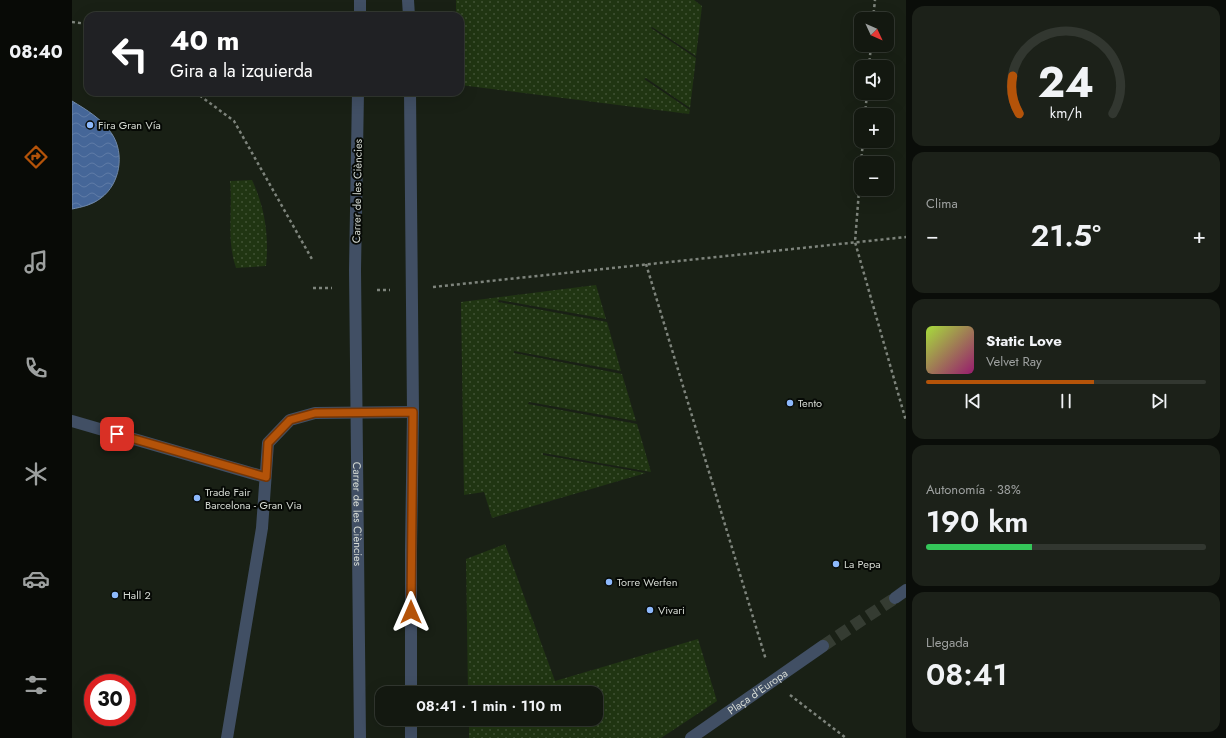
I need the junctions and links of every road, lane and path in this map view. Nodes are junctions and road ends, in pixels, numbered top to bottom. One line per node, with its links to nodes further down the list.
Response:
1 (360, 0): 4 (street)
2 (408, 0): 5 (street)
3 (875, 0): 6 (path)
4 (360, 12)
5 (409, 12)
6 (874, 12)
7 (72, 22): 8 (path)
8 (84, 24)
9 (200, 96): 15 (path)
10 (358, 96): 18 (street, Carrer de les Ciències)
11 (410, 96): 19 (street)
12 (859, 196): 14 (path)
13 (906, 237): 14 (path)
14 (855, 242): 16 (path); 23 (path)
15 (313, 261)
16 (646, 264): 19 (path); 28 (path)
17 (313, 288): 18 (path)
18 (356, 290): 19 (path); 20 (street, Carrer de les Ciències)
19 (412, 290): 21 (street)
20 (357, 412): 21 (street); 24 (street); 32 (street, Carrer de les Ciències)
21 (413, 412): 29 (street)
22 (72, 421): 24 (street)
23 (906, 421)
24 (266, 477): 31 (street)
25 (906, 590): 26 (street)
26 (895, 598)
27 (823, 646): 28 (street, Plaça d'Europa)
28 (773, 682): 34 (street, Plaça d'Europa); 35 (path)
29 (411, 686)
30 (411, 726): 33 (street)
31 (228, 738)
32 (360, 738)
33 (411, 738)
34 (691, 738)
35 (846, 738)

